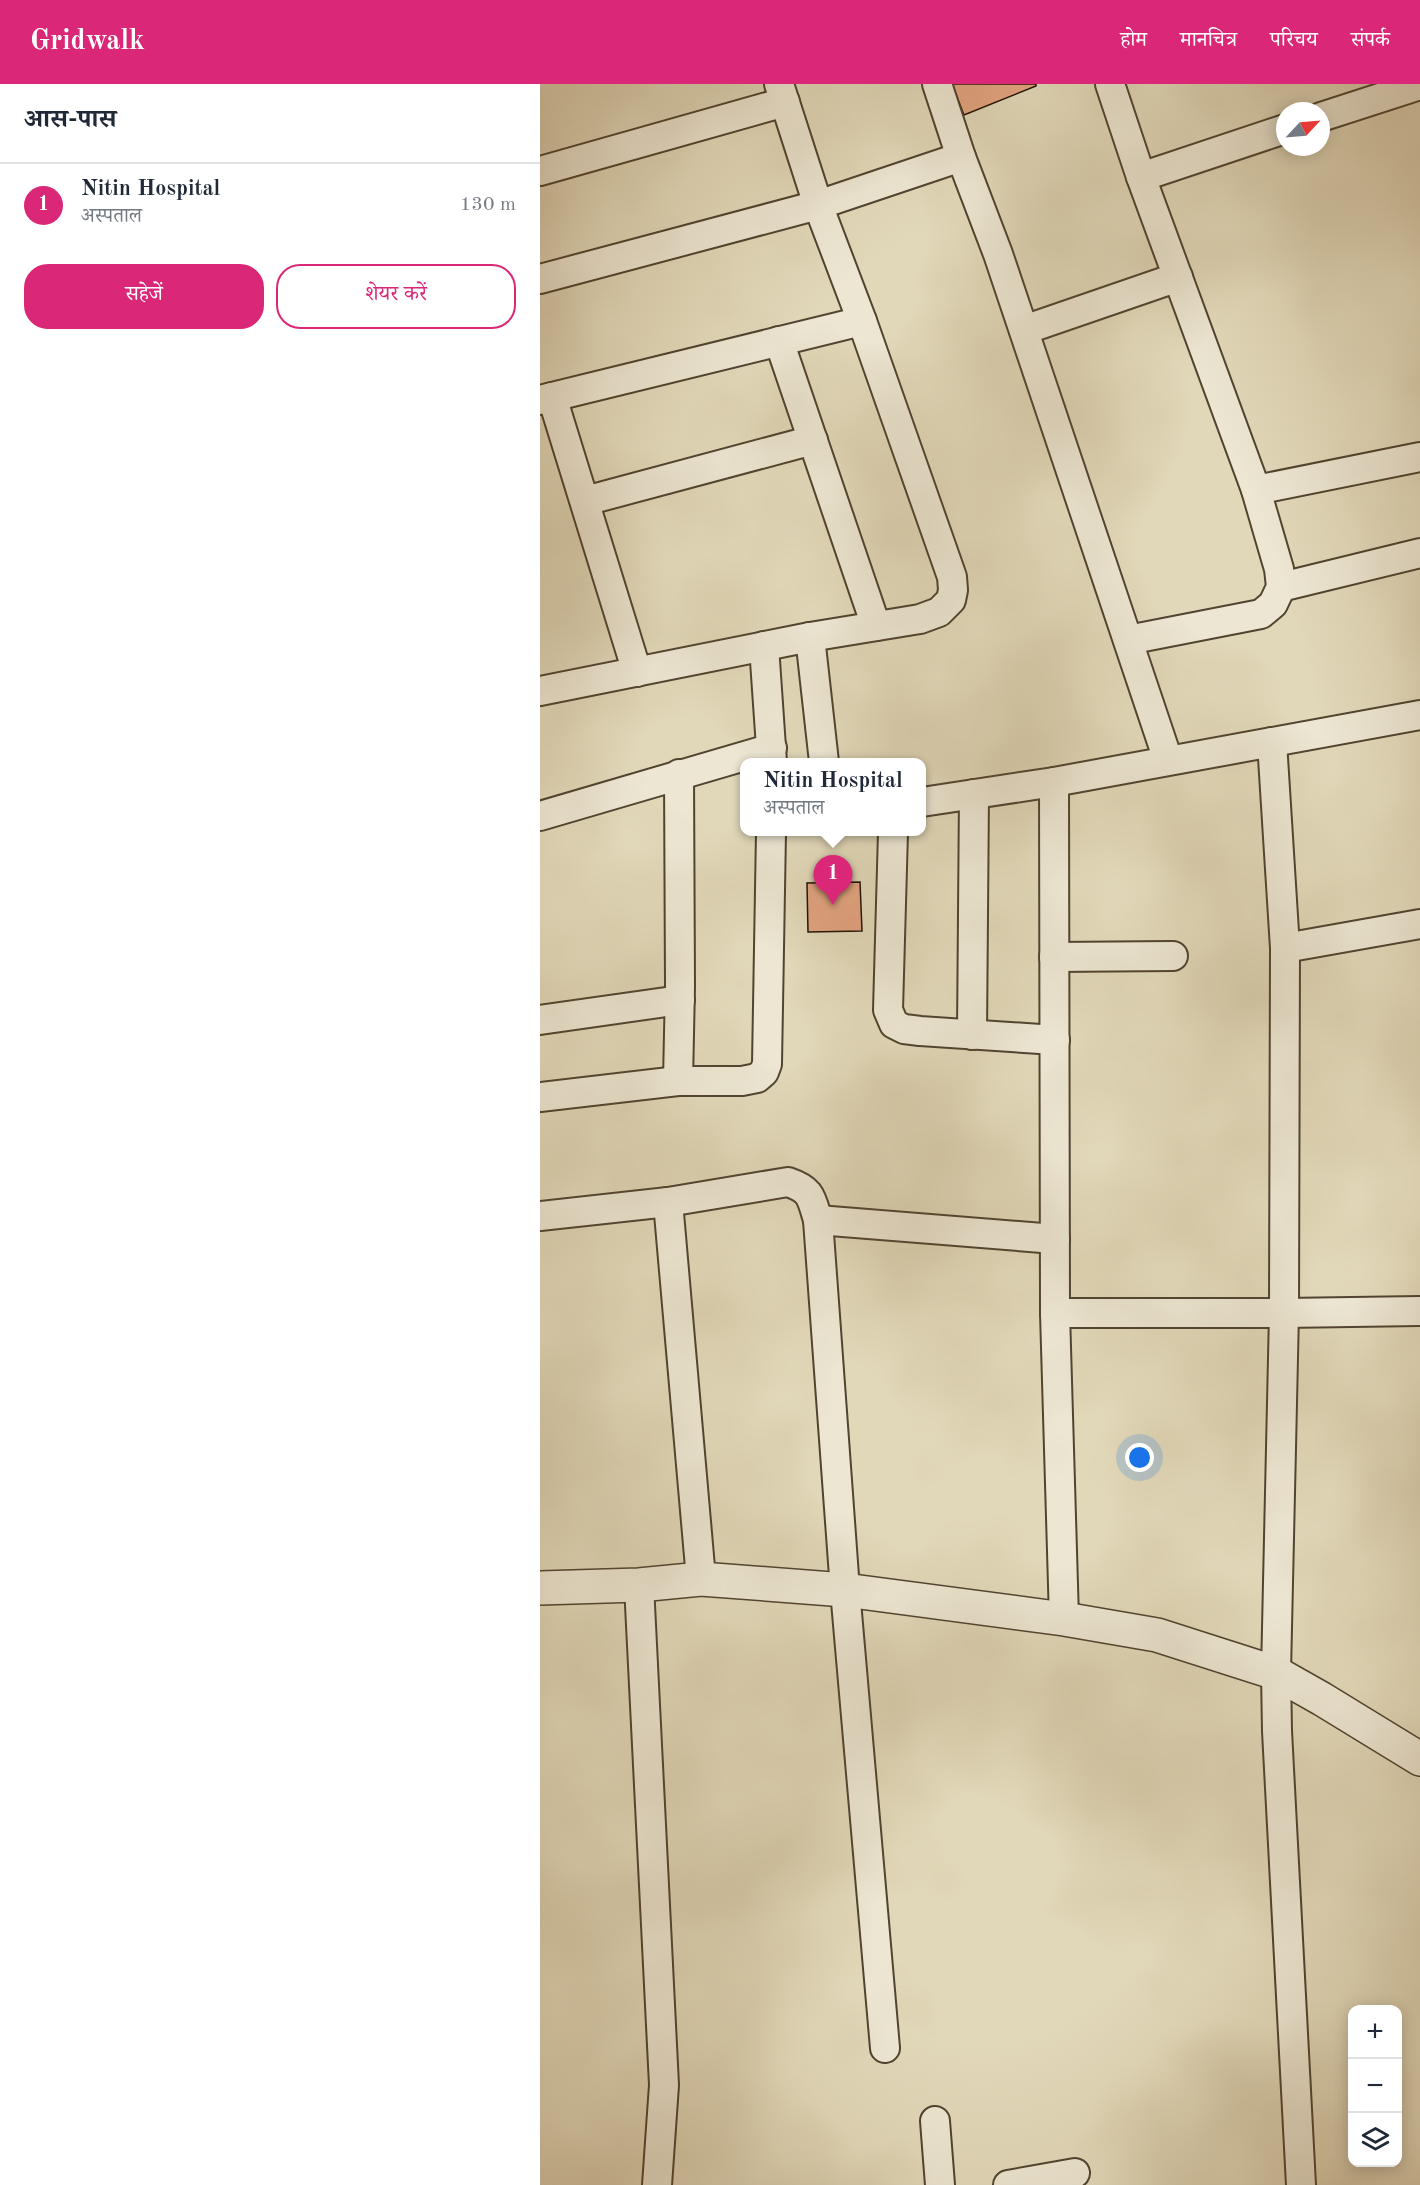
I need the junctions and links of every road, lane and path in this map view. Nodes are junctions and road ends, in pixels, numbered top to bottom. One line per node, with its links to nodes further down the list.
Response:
1 (937, 84): 7 (street)
2 (1110, 84): 9 (street)
3 (1420, 85): 5 (street)
4 (782, 93): 8 (street); 10 (street)
5 (1330, 114)
6 (1276, 132): 9 (street)
7 (961, 156): 10 (street); 14 (street)
8 (540, 171)
9 (1141, 177): 11 (street)
10 (818, 205): 12 (street); 13 (street)
11 (1178, 277): 14 (street); 19 (street)
12 (540, 279)
13 (862, 321): 15 (street); 23 (street)
14 (1024, 330): 25 (street)
15 (779, 341): 16 (street); 17 (street)
16 (546, 398): 20 (street)
17 (813, 440): 20 (street); 23 (street)
18 (1420, 457): 19 (street)
19 (1256, 490): 22 (street)
20 (585, 501): 27 (street)
21 (1420, 552): 22 (street)
22 (1281, 586): 25 (street)
23 (876, 626): 24 (street)
24 (810, 637): 26 (street); 32 (street)
25 (1128, 640): 33 (street)
26 (764, 646): 27 (street); 31 (street)
27 (637, 672): 28 (street)
28 (540, 691)
29 (1420, 715): 30 (street)
30 (1272, 742): 33 (street); 43 (street)
31 (772, 755)
32 (824, 758)
33 (1168, 760): 36 (street)
34 (740, 762): 35 (street)
35 (679, 774): 39 (street); 46 (street)
36 (1054, 782): 37 (street); 45 (street)
37 (974, 794): 38 (street); 48 (street)
38 (926, 801)
39 (540, 816)
40 (771, 836): 50 (street)
41 (893, 836): 48 (street)
42 (1420, 924): 43 (street)
43 (1285, 948): 58 (street)
44 (1173, 956): 45 (street)
45 (1054, 957): 49 (street)
46 (680, 1000): 47 (street); 50 (street)
47 (540, 1020)
48 (972, 1035): 49 (street)
49 (1055, 1040): 55 (street)
50 (678, 1081): 51 (street)
51 (540, 1097)
52 (668, 1202): 53 (street); 54 (street); 59 (street)
53 (540, 1216)
54 (818, 1220): 55 (street); 62 (street)
55 (1055, 1239): 57 (street)
56 (1420, 1311): 58 (street)
57 (1055, 1313): 58 (street); 63 (street)
58 (1284, 1313): 64 (street)
59 (701, 1579): 60 (street); 62 (street)
60 (639, 1585): 61 (street); 69 (street)
61 (540, 1588)
62 (845, 1590): 63 (street); 66 (street)
63 (1064, 1619): 64 (street)
64 (1276, 1673): 65 (street); 72 (street)
65 (1420, 1759)
66 (885, 2048)
67 (935, 2121): 70 (street)
68 (1075, 2173): 71 (street)
69 (657, 2185)
70 (940, 2185)
71 (1008, 2185)
72 (1301, 2185)

